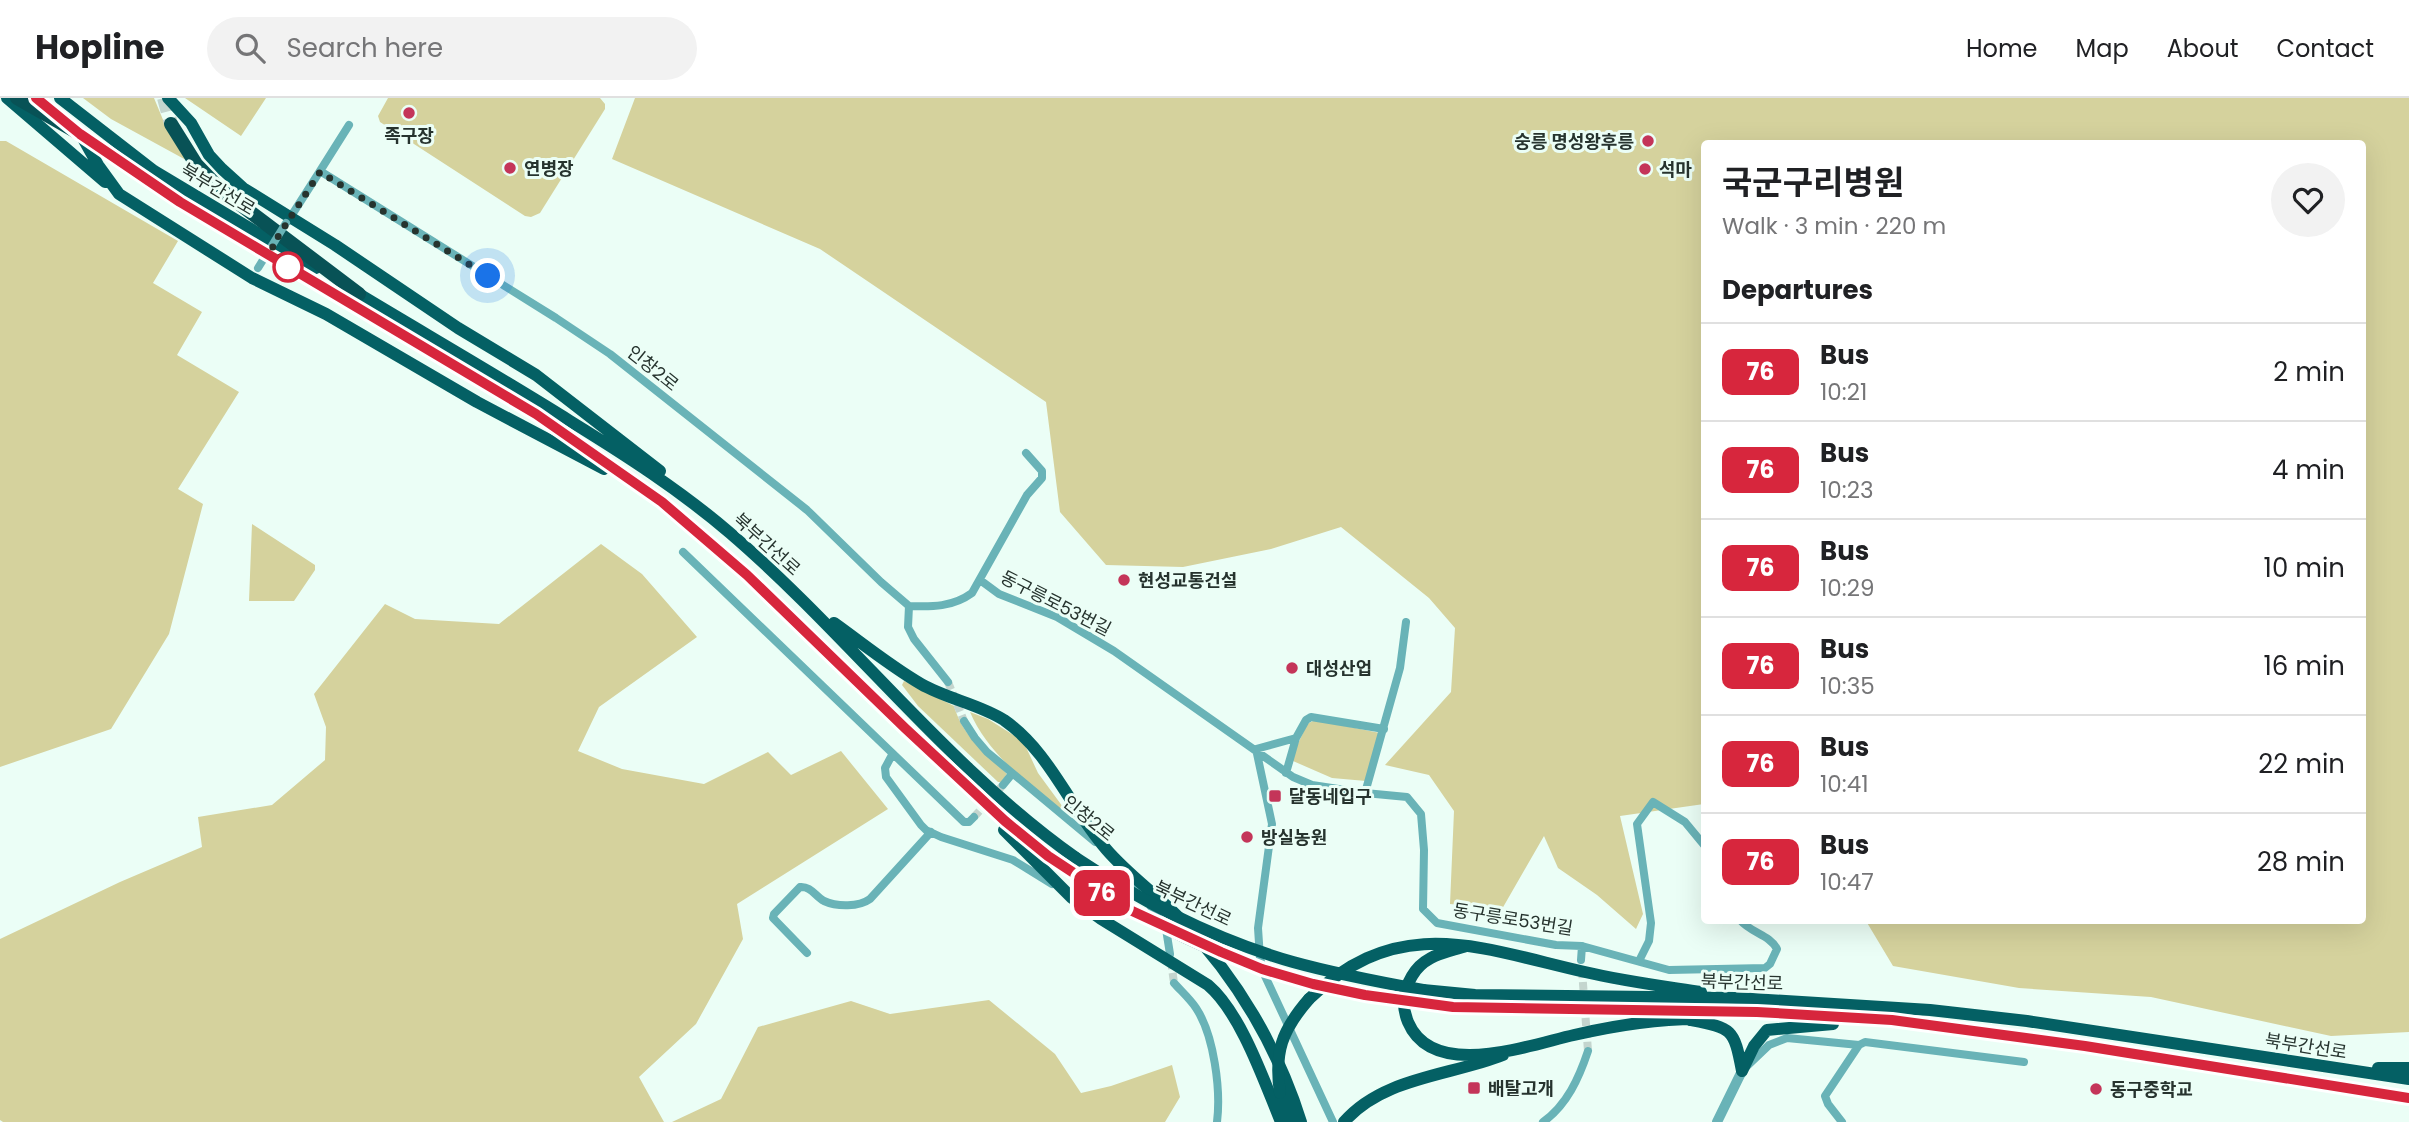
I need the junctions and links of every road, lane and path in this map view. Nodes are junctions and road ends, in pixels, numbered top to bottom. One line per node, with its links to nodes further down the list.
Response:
1 (6, 98): 10 (highway)
2 (18, 98): 8 (highway)
3 (36, 98): 8 (highway, 북부간선로)
4 (60, 98): 13 (highway, 북부간선로)
5 (168, 98): 11 (highway)
6 (171, 124): 13 (highway)
7 (349, 125): 9 (street)
8 (80, 134): 10 (highway); 16 (highway, 북부간선로)
9 (320, 172): 11 (street); 20 (street, 인창2로)
10 (119, 194): 12 (highway)
11 (288, 220): 12 (street, bridge); 15 (highway)
12 (255, 273): 16 (highway)
13 (359, 294): 15 (highway, 북부간선로)
14 (1026, 453): 18 (street)
15 (690, 501): 19 (highway, 북부간선로)
16 (662, 502): 24 (highway, 북부간선로)
17 (683, 552): 28 (street)
18 (980, 580): 20 (street); 27 (street, 동구릉로53번길)
19 (807, 604): 37 (highway); 47 (highway, 북부간선로, bridge)
20 (909, 606): 22 (street)
21 (1406, 622): 25 (street)
22 (948, 682)
23 (964, 721): 30 (street, 인창2로)
24 (906, 729): 38 (highway); 49 (highway, 북부간선로, bridge)
25 (1384, 729): 26 (street); 33 (street)
26 (1296, 738): 27 (street); 29 (street)
27 (1256, 749): 29 (street, 동구릉로53번길); 31 (street)
28 (892, 755): 34 (street); 35 (street)
29 (1283, 771): 31 (street); 33 (street, 동구릉로53번길)
30 (1012, 774): 32 (street); 37 (street, 인창2로)
31 (1264, 782): 66 (street)
32 (1003, 785)
33 (1365, 793): 41 (street, 동구릉로53번길)
34 (974, 817)
35 (931, 832): 38 (street); 42 (street)
36 (1701, 841): 45 (street)
37 (1107, 851): 43 (street, 인창2로); 65 (highway)
38 (1070, 896): 63 (highway)
39 (1744, 924): 45 (street)
40 (1466, 946): 47 (highway); 53 (highway); 64 (highway, bridge)
41 (1582, 946): 44 (street, 동구릉로53번길); 45 (street)
42 (807, 953)
43 (1170, 954)
44 (1581, 960)
45 (1639, 961)
46 (1174, 983): 62 (street)
47 (1736, 998): 55 (highway, 북부간선로)
48 (1686, 1019): 50 (highway); 53 (highway); 57 (highway)
49 (1906, 1021): 50 (highway); 59 (highway, 북부간선로)
50 (1833, 1024): 57 (highway)
51 (1859, 1045): 54 (street); 57 (street); 70 (street)
52 (1588, 1051): 68 (street)
53 (1511, 1052): 67 (highway)
54 (2024, 1062)
55 (2323, 1067): 56 (highway); 58 (highway, 북부간선로)
56 (2409, 1068)
57 (1742, 1071): 69 (street)
58 (2409, 1079)
59 (2342, 1088): 60 (highway, 북부간선로); 61 (highway)
60 (2409, 1098)
61 (2409, 1107)
62 (1217, 1122)
63 (1281, 1122)
64 (1289, 1122)
65 (1301, 1122)
66 (1333, 1122)
67 (1345, 1122)
68 (1543, 1122)
69 (1717, 1122)
70 (1842, 1122)

